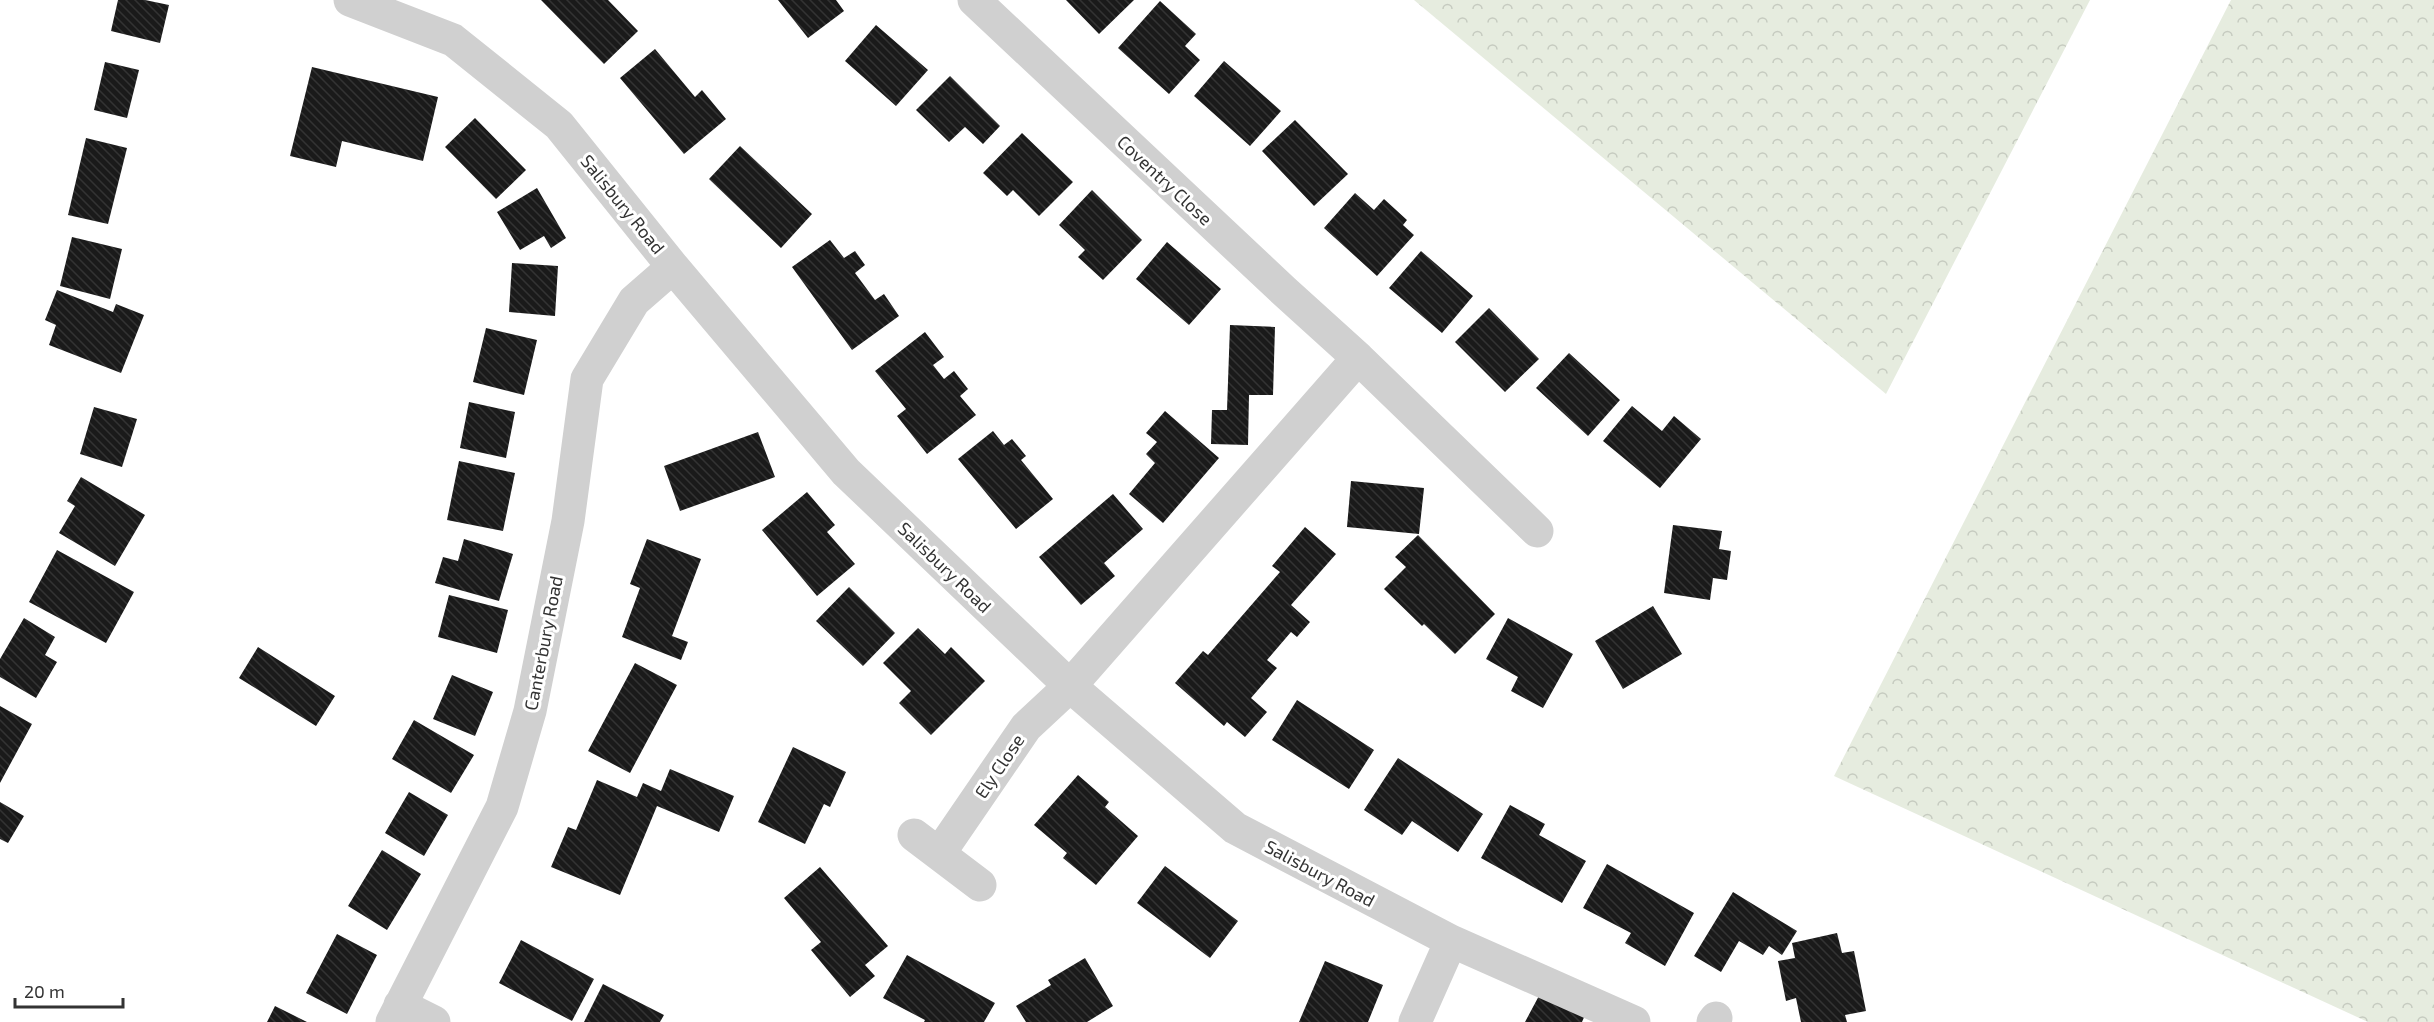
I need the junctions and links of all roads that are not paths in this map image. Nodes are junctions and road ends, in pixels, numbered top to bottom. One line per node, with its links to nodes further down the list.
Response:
1 (350, 0): 3 (street, Salisbury Road)
2 (974, 0): 4 (street, Coventry Close)
3 (673, 267): 6 (street, Salisbury Road); 9 (street, Canterbury Road)
4 (1358, 358): 5 (street, Coventry Close); 6 (street)
5 (1537, 531)
6 (1070, 686): 7 (street, Ely Close); 8 (street, Salisbury Road)
7 (980, 885)
8 (1451, 941): 11 (street); 12 (street, Salisbury Road)
9 (396, 1013): 10 (street)
10 (434, 1022)
11 (1415, 1022)
12 (1634, 1022)

